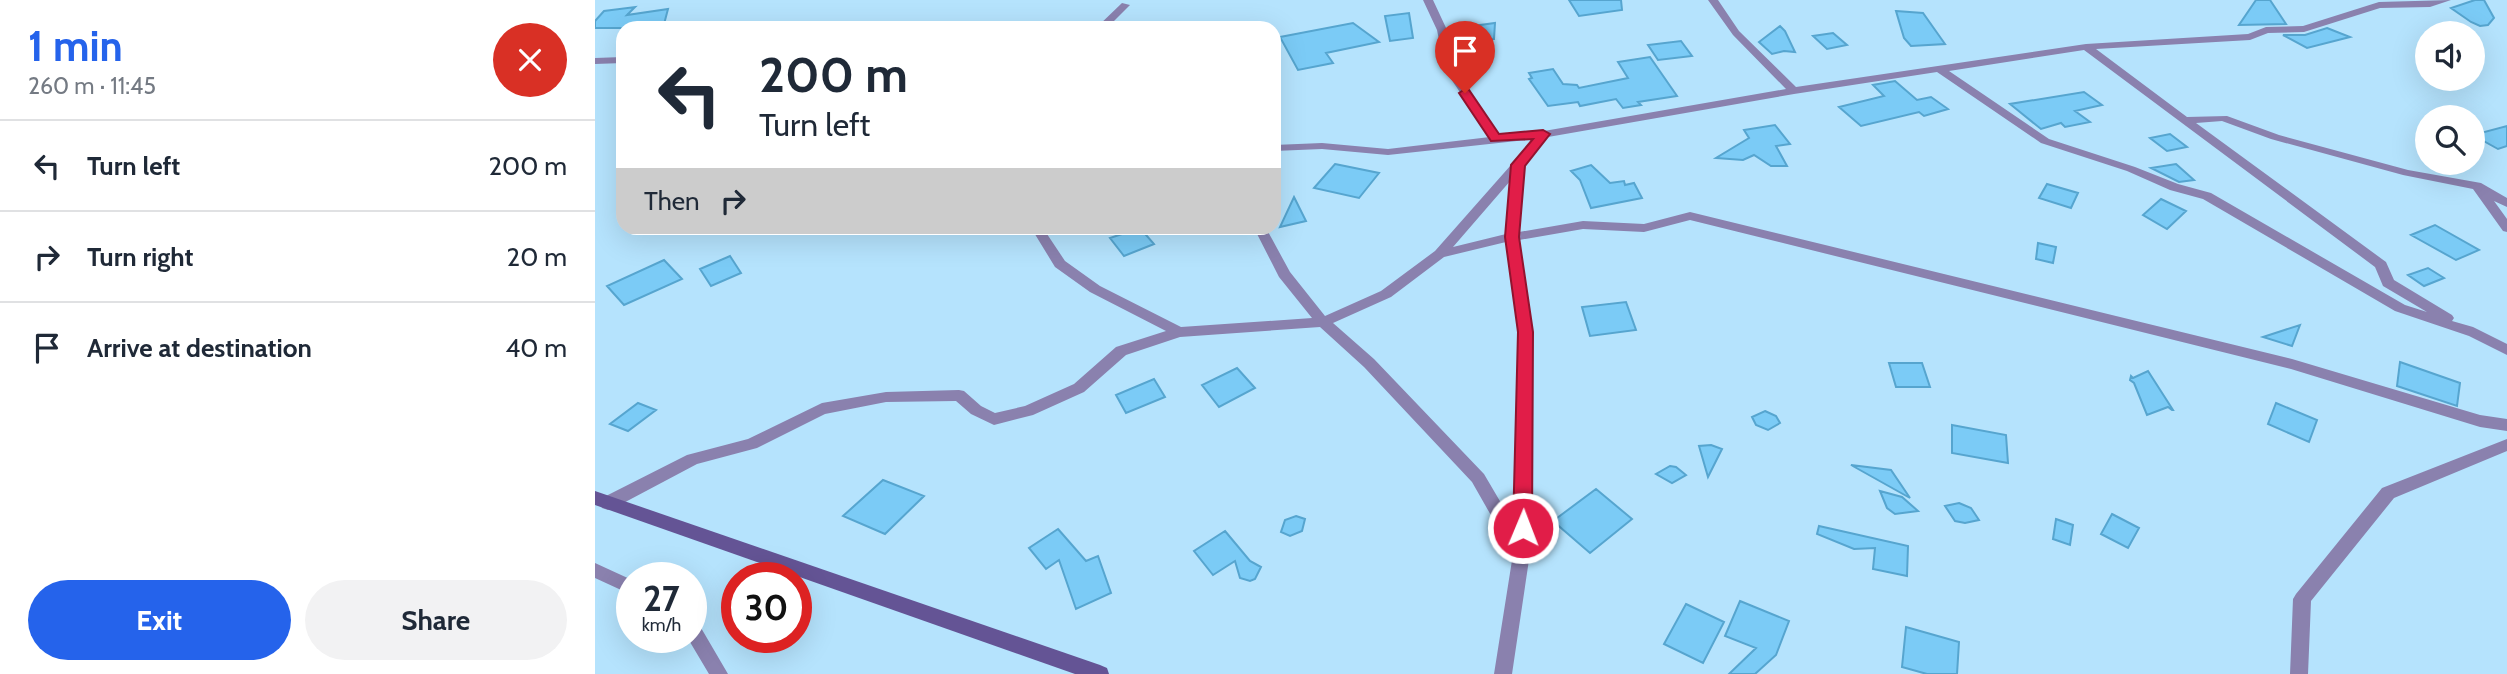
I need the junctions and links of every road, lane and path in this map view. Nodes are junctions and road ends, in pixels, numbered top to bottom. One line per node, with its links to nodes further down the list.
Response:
1 (1429, 0): 13 (street)
2 (1713, 0): 10 (street)
3 (2447, 0): 6 (street)
4 (1125, 5): 5 (street)
5 (1108, 21)
6 (2086, 47): 9 (street); 11 (street)
7 (616, 60): 8 (street)
8 (595, 61)
9 (1939, 69): 10 (street); 25 (street)
10 (1794, 91): 12 (street)
11 (2184, 120): 16 (street); 25 (street)
12 (1543, 134): 13 (street); 15 (street)
13 (1496, 138): 14 (street)
14 (1281, 148)
15 (1518, 165): 21 (street); 22 (street)
16 (2477, 186): 17 (street); 18 (street)
17 (2507, 203)
18 (2507, 228)
19 (1042, 235): 24 (street)
20 (1264, 235): 23 (street)
21 (1512, 237): 22 (street); 27 (street); 30 (street)
22 (1440, 254): 23 (street)
23 (1323, 322): 24 (street); 30 (street)
24 (1179, 332): 29 (street)
25 (2474, 333): 26 (street)
26 (2507, 350)
27 (2507, 425)
28 (2507, 445): 37 (street)
29 (601, 500): 35 (street)
30 (1523, 553): 36 (street)
31 (595, 570): 32 (street)
32 (616, 580)
33 (706, 653): 34 (street)
34 (719, 674)
35 (1100, 674)
36 (1503, 674)
37 (2299, 674)

